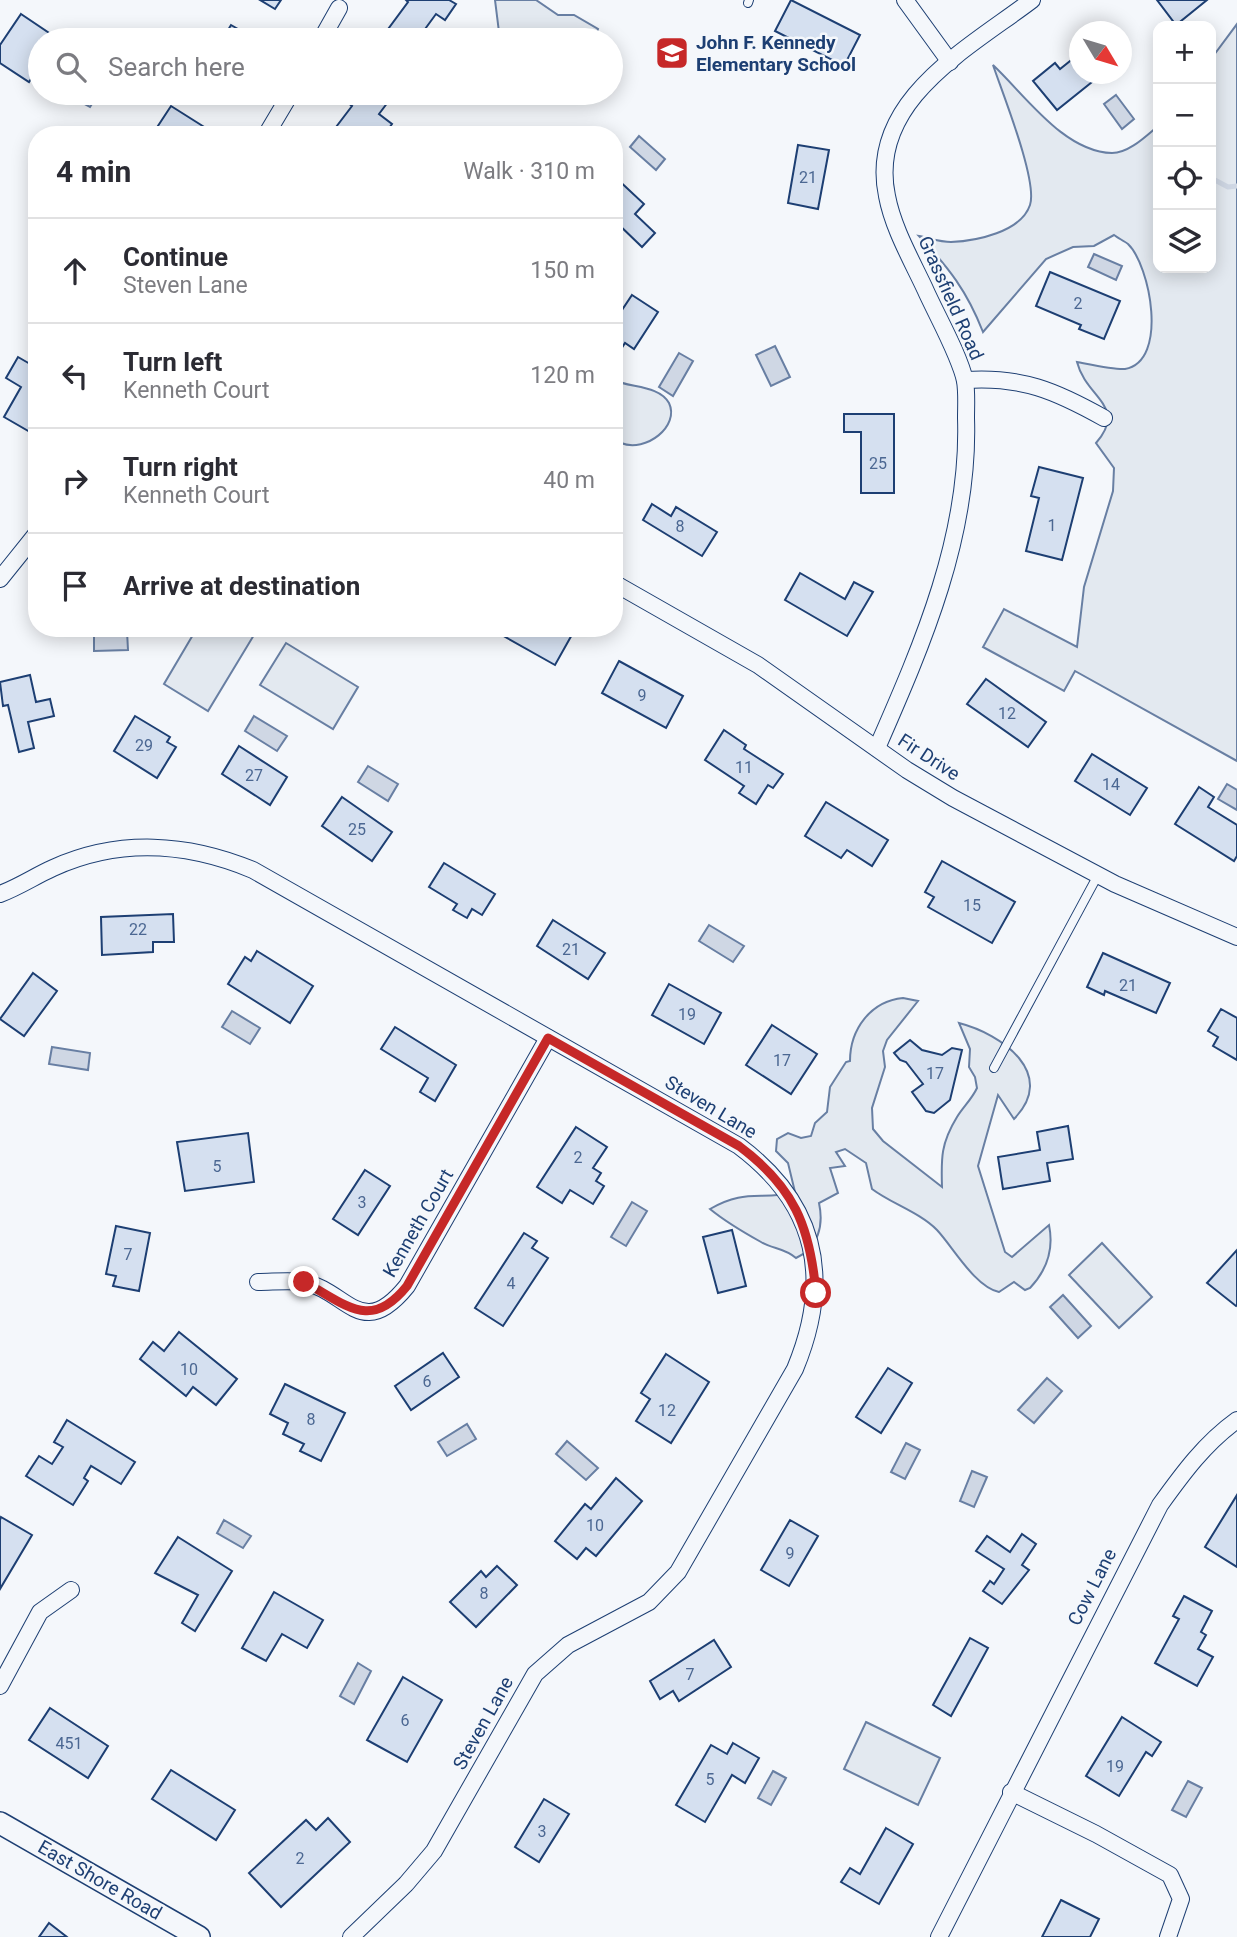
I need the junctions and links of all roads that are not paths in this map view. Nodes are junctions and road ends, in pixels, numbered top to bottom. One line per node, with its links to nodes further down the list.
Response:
1 (905, 0): 5 (street)
2 (1032, 0): 5 (street, Grassfield Road)
3 (340, 8): 4 (street)
4 (328, 28)
5 (950, 62): 8 (street, Grassfield Road)
6 (283, 105): 7 (street)
7 (272, 126)
8 (965, 380): 9 (street); 13 (street, Grassfield Road)
9 (1104, 418)
10 (28, 544): 11 (street)
11 (0, 579)
12 (623, 588): 13 (street, Fir Drive)
13 (877, 748): 14 (street, Fir Drive)
14 (1098, 875): 16 (street, Fir Drive); 18 (lane)
15 (0, 894): 17 (street, Steven Lane)
16 (1237, 937)
17 (548, 1038): 19 (street, Kenneth Court); 26 (street, Steven Lane)
18 (994, 1068)
19 (258, 1282)
20 (1237, 1420): 23 (street, Cow Lane)
21 (71, 1590): 22 (street)
22 (0, 1686)
23 (1011, 1793): 27 (street, Cow Lane); 28 (street)
24 (0, 1823): 25 (main road, East Shore Road)
25 (199, 1937)
26 (351, 1937)
27 (939, 1937)
28 (1168, 1937)

